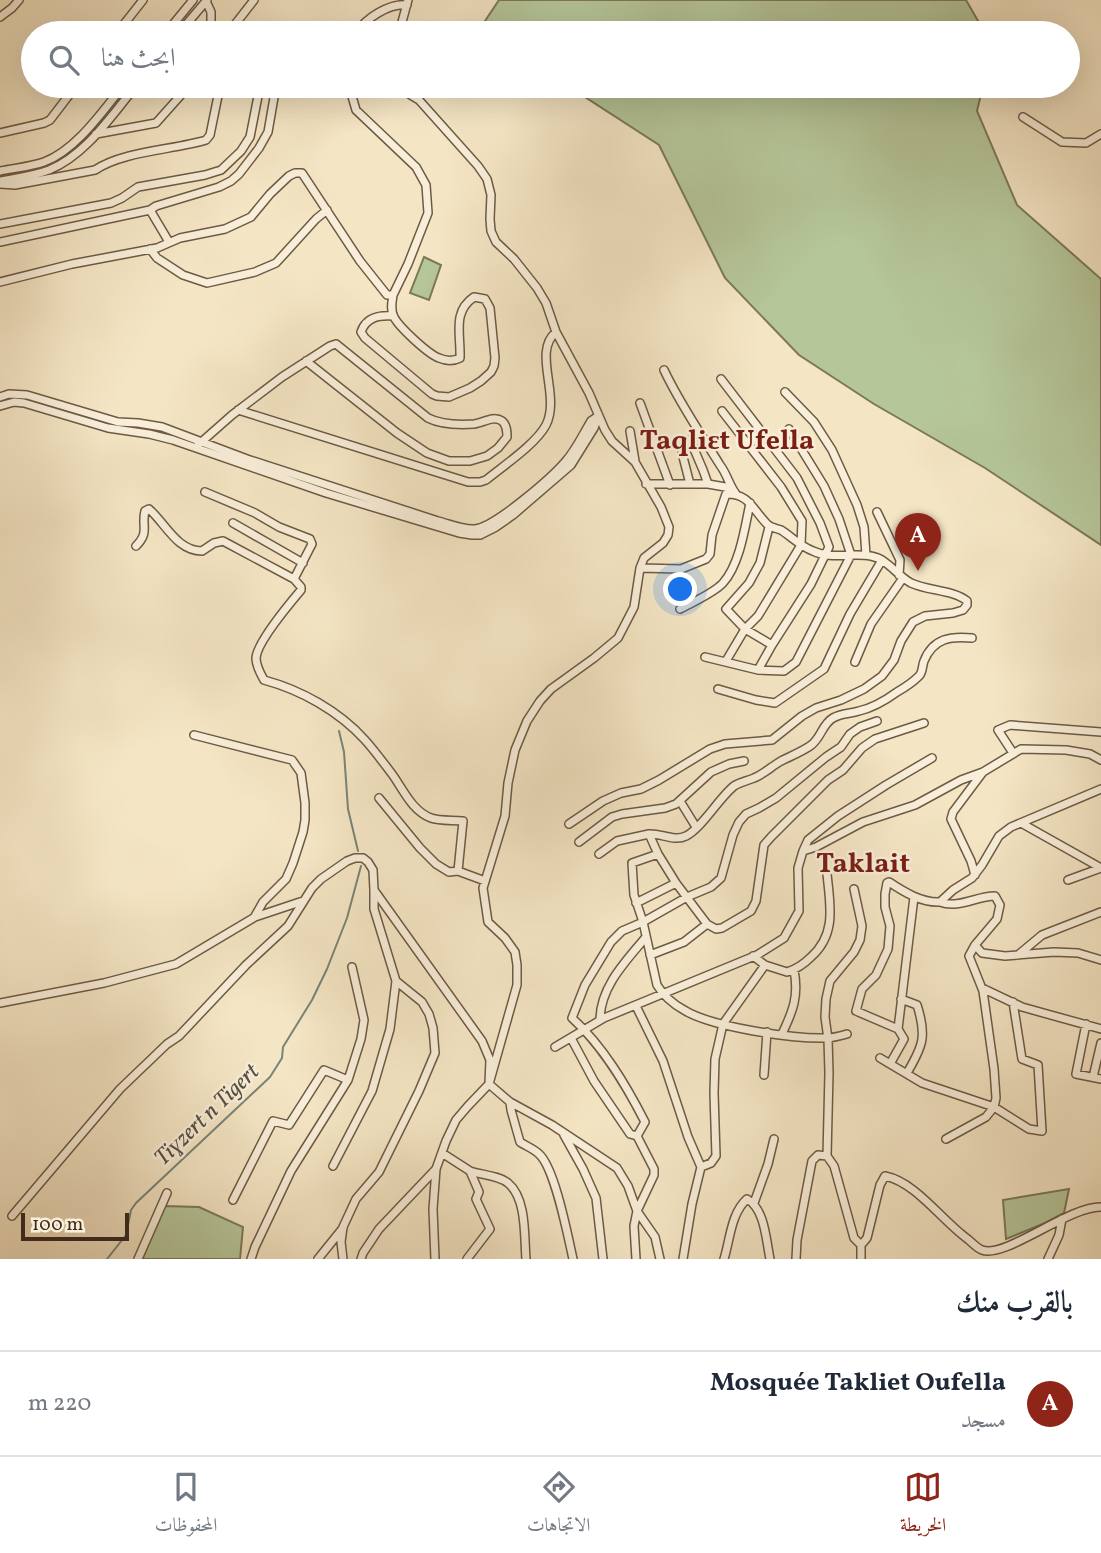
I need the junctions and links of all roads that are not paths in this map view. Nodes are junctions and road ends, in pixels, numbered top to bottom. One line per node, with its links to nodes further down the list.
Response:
1 (19, 0): 7 (street)
2 (143, 0): 8 (street)
3 (193, 0): 9 (street)
4 (206, 0): 10 (street); 11 (street)
5 (254, 0): 12 (street)
6 (408, 2): 13 (street); 14 (street)
7 (0, 17)
8 (126, 21)
9 (176, 21)
10 (189, 21)
11 (211, 21)
12 (238, 21)
13 (367, 21)
14 (402, 21)
15 (67, 98): 25 (street)
16 (113, 98): 28 (street)
17 (126, 98): 26 (street)
18 (178, 98): 26 (street)
19 (218, 98): 29 (street)
20 (258, 98): 32 (street)
21 (274, 98): 30 (street)
22 (352, 98): 37 (street)
23 (416, 98): 39 (street)
24 (1023, 117): 27 (street)
25 (0, 133)
26 (95, 134): 29 (street)
27 (1101, 134)
28 (0, 171)
29 (0, 183)
30 (150, 210): 33 (street); 34 (street)
31 (327, 210): 34 (street); 35 (street); 37 (street)
32 (0, 224)
33 (0, 242)
34 (169, 242): 35 (street)
35 (150, 249): 36 (street)
36 (0, 282)
37 (393, 295): 38 (street)
38 (393, 316): 38 (street)
39 (556, 332): 47 (street); 49 (street)
40 (306, 361): 40 (street); 47 (street)
41 (664, 370): 52 (street)
42 (722, 379): 70 (street)
43 (785, 392): 69 (street)
44 (0, 397): 53 (street)
45 (640, 403): 59 (street)
46 (0, 406): 53 (street)
47 (238, 410): 53 (street)
48 (722, 411): 66 (street)
49 (598, 416): 53 (street); 55 (street)
50 (789, 429): 68 (street)
51 (630, 431): 55 (street)
52 (700, 434): 58 (street); 61 (street)
53 (198, 445)
54 (682, 453): 57 (street)
55 (635, 462): 56 (street)
56 (646, 484): 59 (street); 73 (street)
57 (690, 484): 58 (street); 59 (street)
58 (708, 484): 61 (street)
59 (670, 485)
60 (205, 492): 72 (street)
61 (731, 492): 62 (street); 73 (street)
62 (750, 503): 65 (street); 76 (street)
63 (877, 512): 74 (street)
64 (233, 523): 72 (street)
65 (769, 527): 66 (street); 77 (street)
66 (801, 545): 70 (street); 77 (street)
67 (136, 546): 75 (street)
68 (851, 555): 69 (street); 70 (street); 83 (street)
69 (866, 555): 71 (street)
70 (826, 556): 79 (street)
71 (882, 560): 74 (street); 84 (street)
72 (303, 563): 75 (street)
73 (640, 568): 111 (street)
74 (901, 576): 82 (street); 96 (street)
75 (294, 579): 107 (street)
76 (680, 609)
77 (745, 629): 79 (street); 81 (street)
78 (972, 638): 101 (street)
79 (772, 645): 83 (street)
80 (705, 657): 81 (street)
81 (726, 661): 83 (street)
82 (855, 662)
83 (758, 670)
84 (718, 689)
85 (877, 721): 115 (street)
86 (924, 723): 123 (street)
87 (1101, 732): 89 (street)
88 (194, 735): 121 (street)
89 (1013, 754): 91 (street); 93 (street)
90 (932, 758): 104 (street)
91 (1100, 759)
92 (744, 761): 97 (street)
93 (984, 772): 104 (street); 109 (street)
94 (1101, 789): 99 (street)
95 (379, 798): 107 (street)
96 (603, 801): 98 (street); 100 (street)
97 (680, 801): 98 (street); 101 (street)
98 (611, 817): 103 (street)
99 (1021, 823): 109 (street); 110 (street)
100 (569, 824)
101 (696, 827): 102 (street)
102 (649, 834): 105 (street); 106 (street)
103 (579, 842)
104 (803, 851): 128 (street)
105 (598, 854)
106 (658, 854): 112 (street); 119 (street)
107 (458, 871): 111 (street)
108 (827, 874): 132 (street)
109 (975, 875): 118 (street)
110 (1068, 880)
111 (485, 881): 159 (street)
112 (676, 883): 115 (street); 119 (street)
113 (855, 889): 150 (street)
114 (374, 890): 117 (street); 133 (street); 159 (street)
115 (687, 897): 122 (street); 123 (street)
116 (914, 897): 118 (street); 136 (street); 144 (street)
117 (304, 901): 121 (street); 177 (street)
118 (940, 902): 125 (street)
119 (636, 903): 122 (street)
120 (1101, 912): 127 (street)
121 (255, 917): 138 (street)
122 (643, 922): 124 (street); 143 (street)
123 (707, 924): 126 (street)
124 (646, 937): 126 (street); 140 (street)
125 (975, 945): 127 (street); 134 (street)
126 (650, 955): 135 (street)
127 (1018, 955): 129 (street)
128 (753, 956): 130 (street); 135 (street)
129 (1101, 960)
130 (765, 965): 132 (street); 141 (street)
131 (352, 967): 158 (street)
132 (794, 970): 147 (street)
133 (396, 981): 168 (street); 179 (street)
134 (982, 988): 137 (street); 161 (street)
135 (662, 993): 139 (street); 141 (street)
136 (901, 999): 144 (street); 155 (street)
137 (1013, 1002): 142 (street); 161 (street)
138 (0, 1003)
139 (636, 1006): 140 (street); 169 (street)
140 (600, 1020): 143 (street)
141 (723, 1024): 146 (street); 169 (street)
142 (1086, 1024): 145 (street); 157 (street)
143 (585, 1029): 149 (street); 163 (street)
144 (898, 1029): 154 (street)
145 (1101, 1029)
146 (767, 1032): 147 (street); 156 (street)
147 (782, 1034): 150 (street)
148 (847, 1034): 150 (street)
149 (571, 1038): 152 (street); 163 (street)
150 (828, 1039): 167 (street)
151 (1101, 1043): 157 (street)
152 (555, 1047)
153 (880, 1058): 154 (street)
154 (890, 1064): 155 (street)
155 (907, 1073): 161 (street)
156 (764, 1075)
157 (1097, 1078)
158 (348, 1080): 173 (street); 183 (street)
159 (489, 1084): 160 (street); 166 (street)
160 (510, 1102): 162 (street); 190 (street)
161 (993, 1107): 165 (street)
162 (562, 1131): 176 (street); 191 (street)
163 (637, 1136): 176 (street)
164 (774, 1139): 174 (street)
165 (946, 1139)
166 (442, 1153): 170 (street); 171 (street)
167 (827, 1156): 180 (street); 197 (street)
168 (333, 1166)
169 (701, 1167): 194 (street)
170 (436, 1169): 186 (street); 187 (street)
171 (470, 1171): 188 (street); 189 (street)
172 (167, 1193): 182 (street)
173 (233, 1199)
174 (754, 1203): 195 (street); 196 (street)
175 (1101, 1207): 178 (street)
176 (637, 1211): 192 (street); 193 (street)
177 (12, 1216)
178 (1062, 1219): 181 (street); 200 (street)
179 (343, 1227): 184 (street); 185 (street)
180 (861, 1245): 181 (street); 198 (street)
181 (994, 1250): 199 (street)
182 (138, 1259)
183 (251, 1259)
184 (318, 1259)
185 (343, 1259)
186 (361, 1259)
187 (435, 1259)
188 (467, 1259)
189 (526, 1259)
190 (573, 1259)
191 (603, 1259)
192 (636, 1259)
193 (660, 1259)
194 (683, 1259)
195 (724, 1259)
196 (770, 1259)
197 (796, 1259)
198 (862, 1259)
199 (992, 1259)
200 (1048, 1259)

